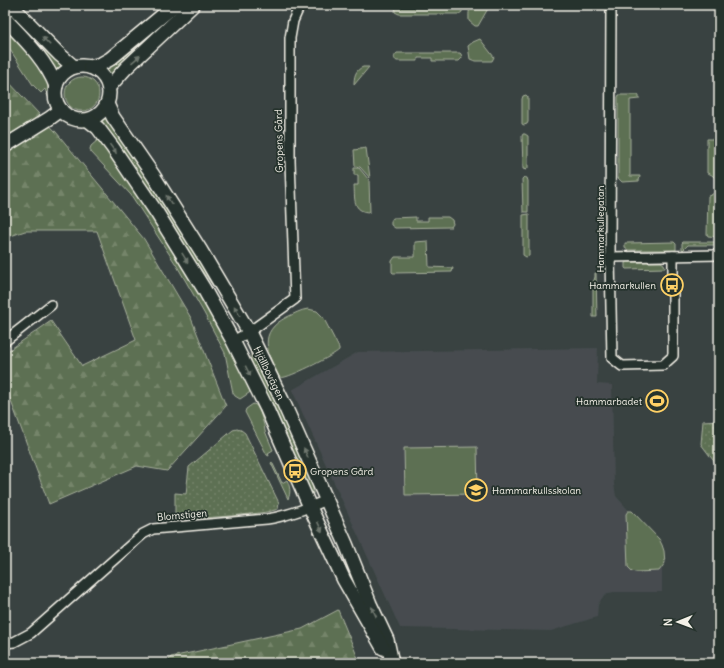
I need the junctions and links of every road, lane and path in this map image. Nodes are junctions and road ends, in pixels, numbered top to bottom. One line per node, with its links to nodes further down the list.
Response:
1 (11, 5): 7 (street, one-way to 1)
2 (175, 5): 8 (street)
3 (193, 5): 10 (street, one-way to 3)
4 (300, 5): 19 (street, Gropens Gård)
5 (611, 5): 17 (street, Hammarkullegatan)
6 (5, 19): 9 (street)
7 (74, 67): 8 (street); 9 (street)
8 (90, 67): 10 (street)
9 (56, 86): 12 (street)
10 (108, 87): 11 (street)
11 (107, 104): 13 (street); 19 (street, Hjällbovägen, one-way to 11)
12 (61, 110): 13 (street); 14 (street)
13 (88, 120): 21 (street, Hjällbovägen, one-way to 21)
14 (5, 146)
15 (719, 255): 16 (street)
16 (673, 256): 17 (street); 17 (street, Hammarkullegatan)
17 (610, 257)
18 (51, 305): 20 (street)
19 (249, 332): 21 (street, Gropens Gård); 22 (street, Hjällbovägen, one-way to 19)
20 (5, 341)
21 (233, 341): 23 (street, Hjällbovägen, one-way to 23)
22 (327, 500): 23 (street, Blomstigen); 25 (street, Hjällbovägen, one-way to 22)
23 (310, 507): 24 (street, Blomstigen); 25 (street, Hjällbovägen, one-way to 25)
24 (5, 643)
25 (392, 662)

